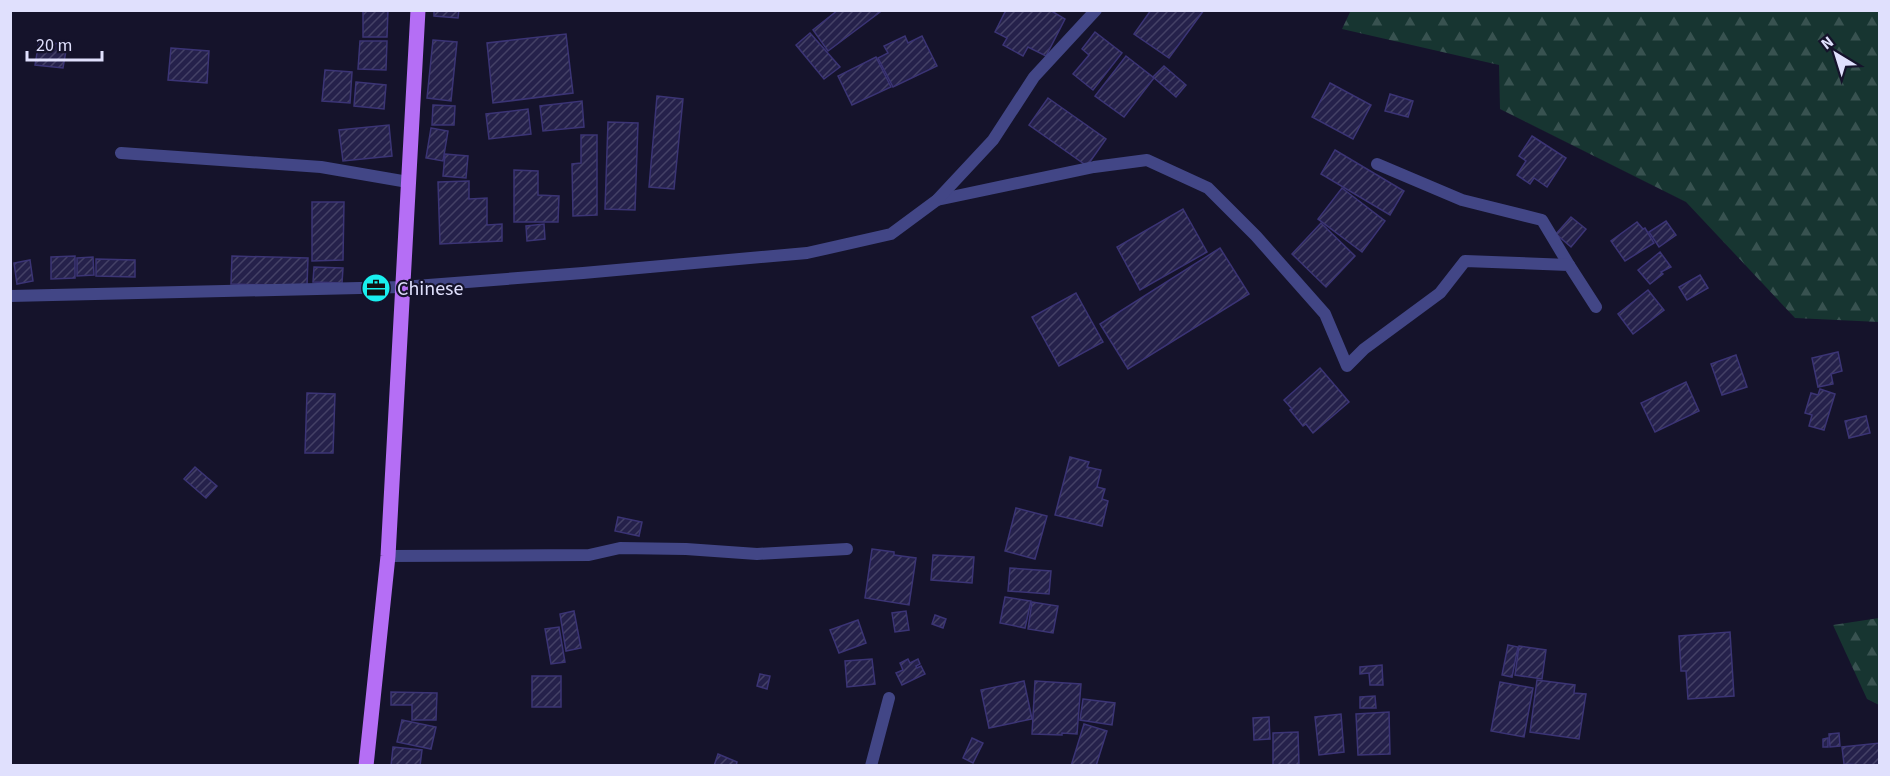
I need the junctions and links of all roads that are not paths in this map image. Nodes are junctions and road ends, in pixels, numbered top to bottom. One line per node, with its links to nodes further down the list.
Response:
1 (418, 10): 5 (main road)
2 (1096, 10): 6 (street)
3 (122, 153): 5 (street)
4 (1377, 164): 7 (street)
5 (408, 182): 8 (main road)
6 (937, 200): 7 (street); 8 (street)
7 (1569, 265): 10 (street)
8 (402, 287): 9 (street); 12 (main road)
9 (10, 296)
10 (1596, 308)
11 (847, 549): 12 (street)
12 (388, 555): 14 (main road)
13 (889, 698): 15 (street)
14 (366, 765)
15 (871, 765)

